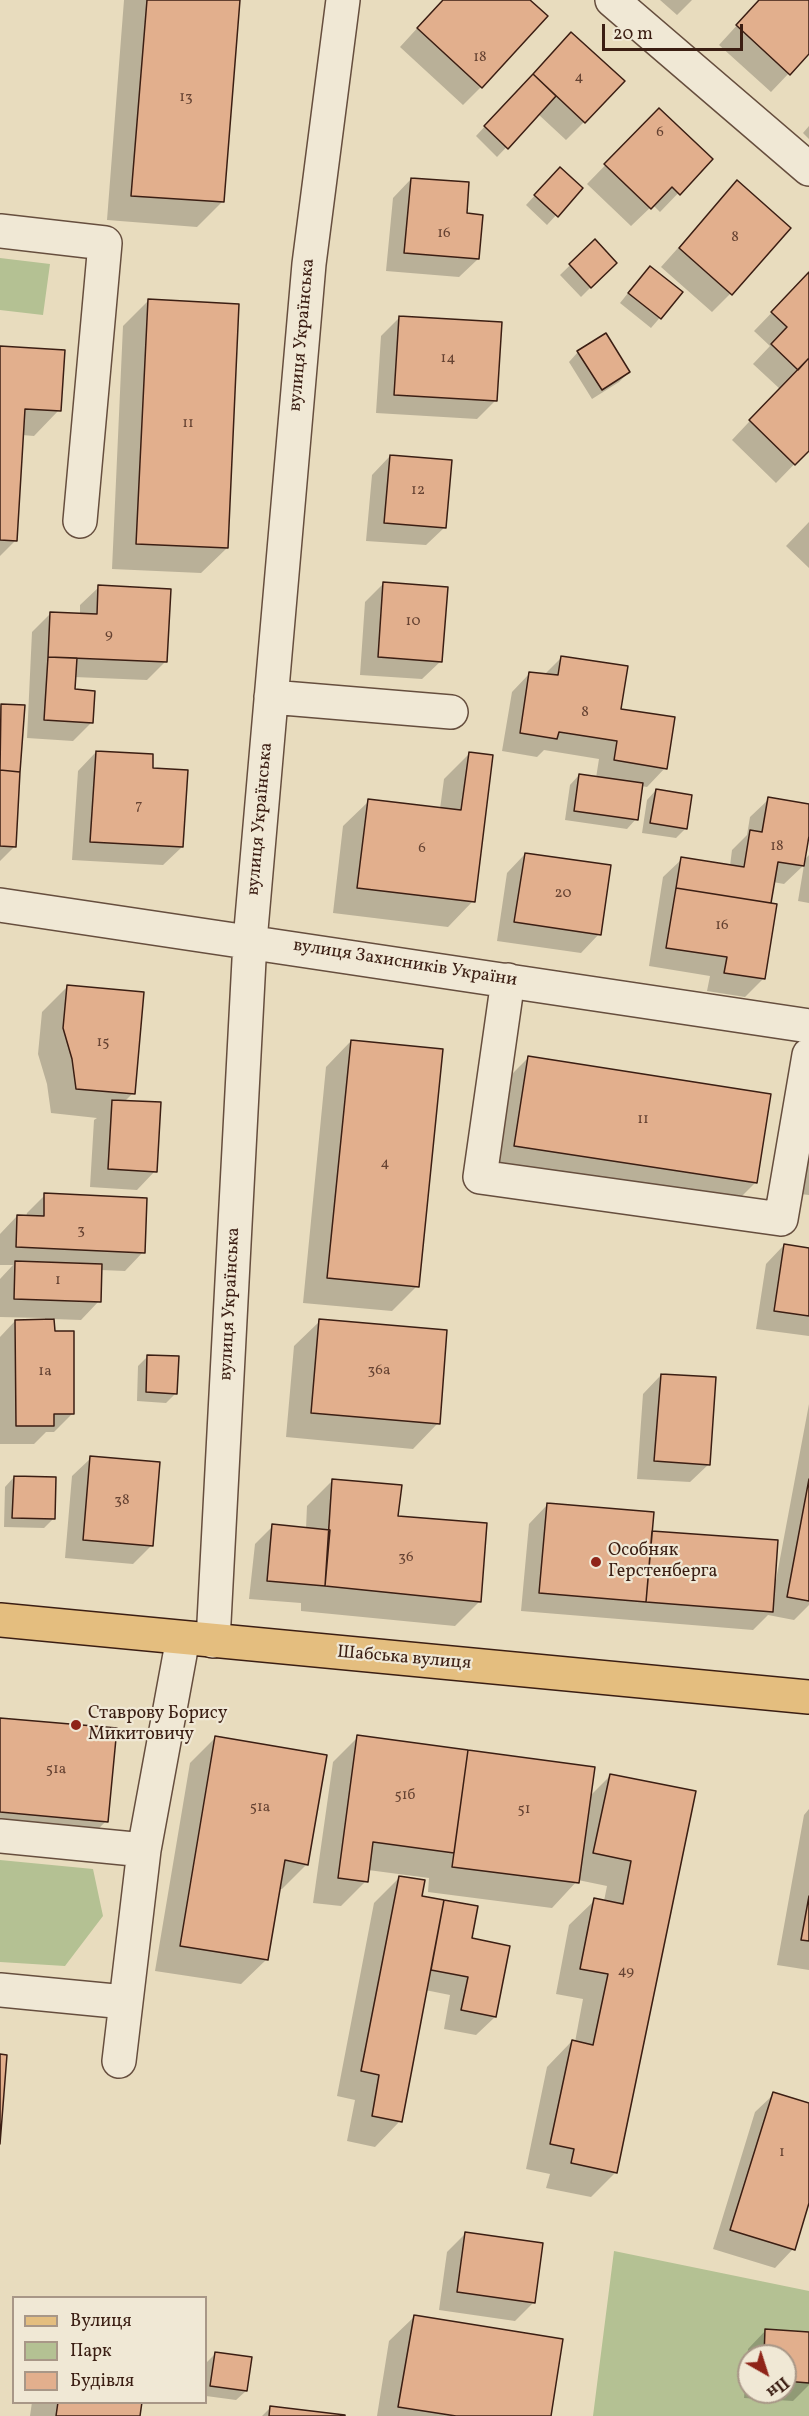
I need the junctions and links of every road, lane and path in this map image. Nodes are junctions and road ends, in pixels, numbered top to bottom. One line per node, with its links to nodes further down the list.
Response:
1 (343, 0): 6 (street, вулиця Українська)
2 (612, 0): 3 (street)
3 (809, 169)
4 (0, 231): 5 (street)
5 (80, 521)
6 (271, 697): 7 (street); 9 (street, вулиця Українська)
7 (451, 712)
8 (0, 905): 9 (street, вулиця Захисників України)
9 (250, 941): 10 (street, вулиця Захисників України); 14 (street, вулиця Українська)
10 (508, 980): 11 (street, вулиця Захисників України); 12 (street)
11 (809, 1026)
12 (809, 1055)
13 (0, 1620): 14 (main road, Шабська вулиця)
14 (198, 1639): 15 (main road, Шабська вулиця); 17 (street, вулиця Українська)
15 (809, 1697)
16 (0, 1836): 17 (street)
17 (144, 1850): 19 (street, вулиця Українська)
18 (0, 1990): 19 (street)
19 (125, 2002): 20 (street, вулиця Українська)
20 (119, 2061)

